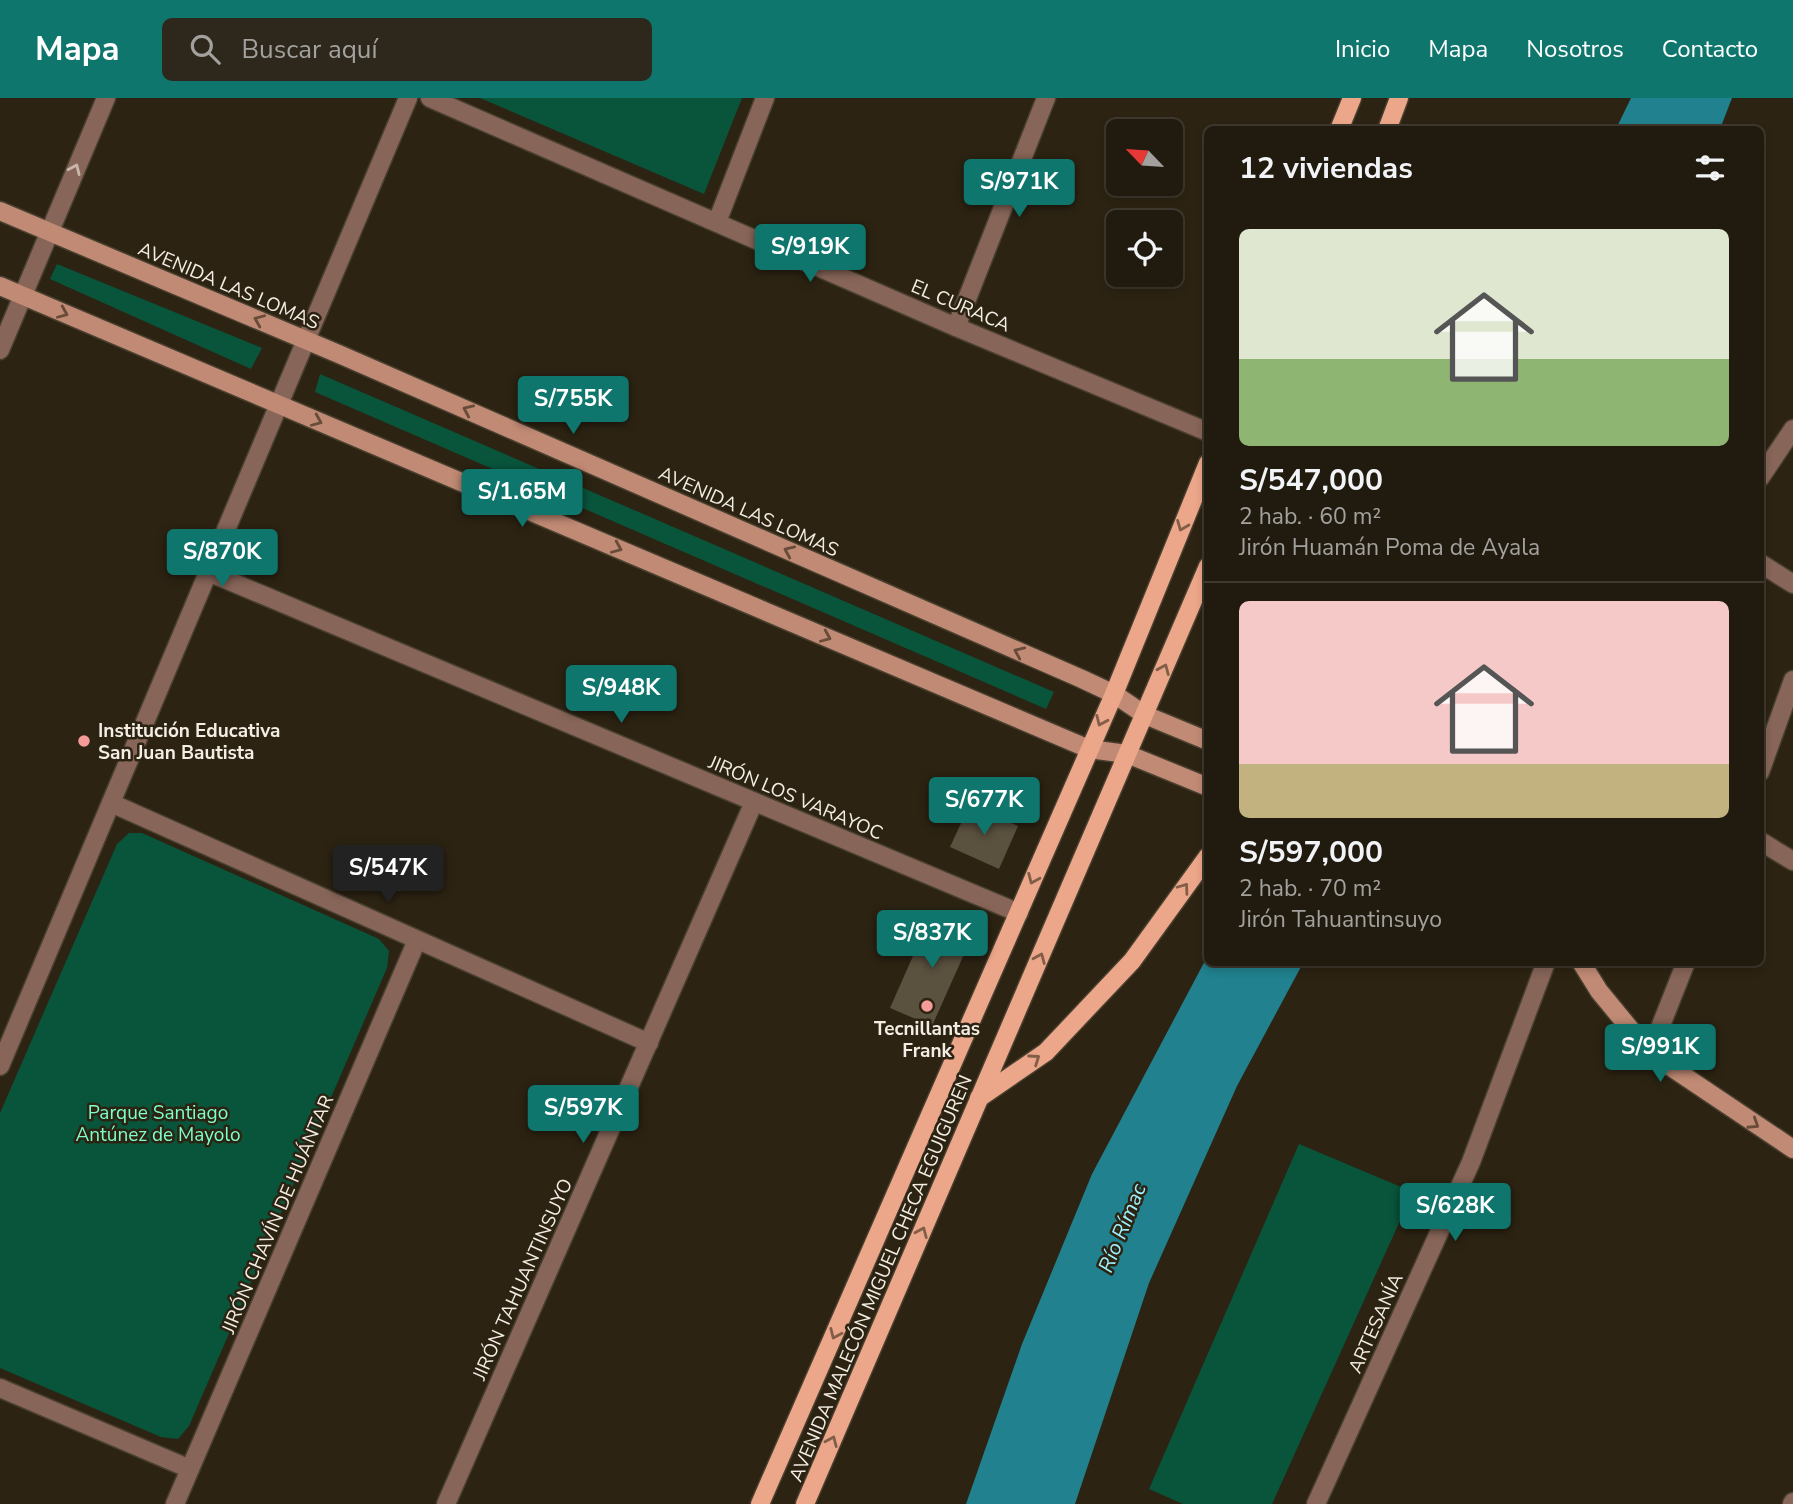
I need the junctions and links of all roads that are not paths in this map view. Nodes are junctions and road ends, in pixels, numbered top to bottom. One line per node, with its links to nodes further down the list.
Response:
1 (106, 98): 12 (street, one-way to 1)
2 (408, 98): 16 (street)
3 (430, 98): 11 (street, EL CURACA)
4 (765, 98): 11 (street)
5 (1046, 98): 15 (street)
6 (1352, 98): 8 (main road)
7 (1399, 98): 9 (main road)
8 (1341, 126)
9 (1388, 126)
10 (0, 211): 12 (main road, AVENIDA LAS LOMAS)
11 (717, 222): 15 (street, EL CURACA)
12 (48, 232): 14 (street); 16 (main road, AVENIDA LAS LOMAS, one-way to 12)
13 (0, 286): 14 (main road)
14 (22, 296): 17 (street); 18 (main road, one-way to 18)
15 (956, 327): 20 (street, EL CURACA)
16 (306, 340): 18 (street); 28 (main road, AVENIDA LAS LOMAS, one-way to 16)
17 (0, 350)
18 (279, 405): 24 (street); 31 (main road, one-way to 31)
19 (1793, 429): 21 (street)
20 (1204, 430)
21 (1764, 472)
22 (1204, 473): 28 (main road, AVENIDA MALECÓN MIGUEL CHECA EGUIGUREN, one-way to 28)
23 (1764, 566): 26 (street)
24 (208, 572): 35 (street, JIRÓN LOS VARAYOC); 36 (street)
25 (1204, 575): 29 (main road, AVENIDA MALECÓN MIGUEL CHECA EGUIGUREN, one-way to 25)
26 (1793, 584)
27 (1793, 680): 33 (street)
28 (1114, 694): 29 (main road, AVENIDA LAS LOMAS); 31 (main road, AVENIDA MALECÓN MIGUEL CHECA EGUIGUREN, one-way to 31)
29 (1145, 715): 30 (main road, AVENIDA LAS LOMAS); 32 (main road, AVENIDA MALECÓN MIGUEL CHECA EGUIGUREN)
30 (1204, 739)
31 (1089, 748): 32 (main road); 40 (main road, AVENIDA MALECÓN MIGUEL CHECA EGUIGUREN, one-way to 40)
32 (1127, 754): 34 (main road); 48 (main road, AVENIDA MALECÓN MIGUEL CHECA EGUIGUREN, one-way to 32)
33 (1764, 761)
34 (1204, 785)
35 (754, 802): 40 (street, JIRÓN LOS VARAYOC); 45 (street, JIRÓN TAHUANTINSUYO)
36 (111, 803): 41 (street); 47 (street)
37 (1764, 843): 38 (street)
38 (1793, 861)
39 (1204, 862): 48 (main road, one-way to 39)
40 (1018, 913): 54 (main road, AVENIDA MALECÓN MIGUEL CHECA EGUIGUREN, one-way to 54)
41 (417, 940): 45 (street); 51 (street, JIRÓN CHAVÍN DE HUÁNTAR)
42 (1544, 966): 56 (street, ARTESANÍA)
43 (1583, 966): 46 (main road)
44 (1684, 966): 46 (street)
45 (649, 1043): 53 (street, JIRÓN TAHUANTINSUYO)
46 (1650, 1053): 49 (main road, one-way to 49)
47 (0, 1066)
48 (979, 1098): 55 (main road, AVENIDA MALECÓN MIGUEL CHECA EGUIGUREN, one-way to 48)
49 (1793, 1149)
50 (0, 1388): 51 (street)
51 (190, 1469): 52 (street, JIRÓN CHAVÍN DE HUÁNTAR)
52 (175, 1504)
53 (446, 1504)
54 (760, 1504)
55 (806, 1504)
56 (1316, 1504)

